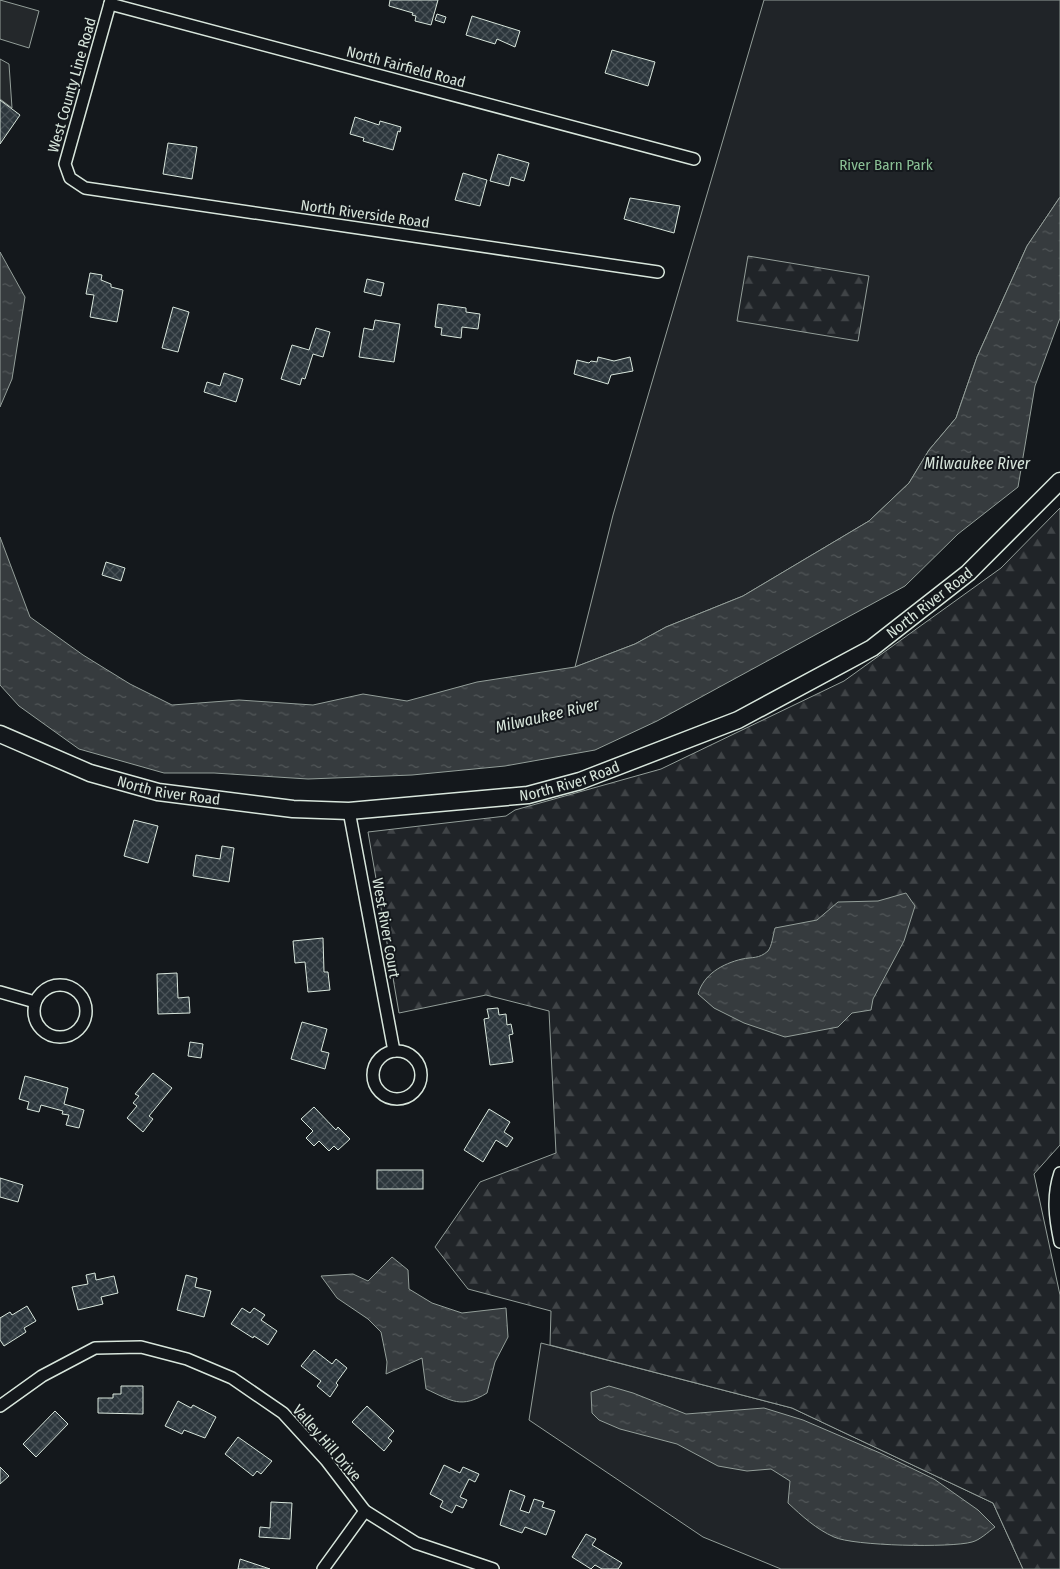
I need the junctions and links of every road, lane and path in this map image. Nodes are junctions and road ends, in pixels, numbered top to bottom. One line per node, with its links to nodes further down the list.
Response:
1 (110, 2): 2 (street, North Fairfield Road); 3 (street, West County Line Road)
2 (694, 159)
3 (70, 178): 4 (street, North Riverside Road)
4 (658, 272)
5 (1060, 481): 7 (street, North River Road)
6 (0, 734): 7 (street, North River Road)
7 (349, 811): 10 (street, West River Court)
8 (0, 992): 9 (street)
9 (35, 1002): 9 (street)
10 (394, 1051): 10 (street)
11 (1060, 1173): 12 (street)
12 (1060, 1242)
13 (0, 1406): 14 (street, Valley Hill Drive)
14 (365, 1511): 15 (street); 16 (street, Valley Hill Drive)
15 (323, 1569)
16 (493, 1569)

